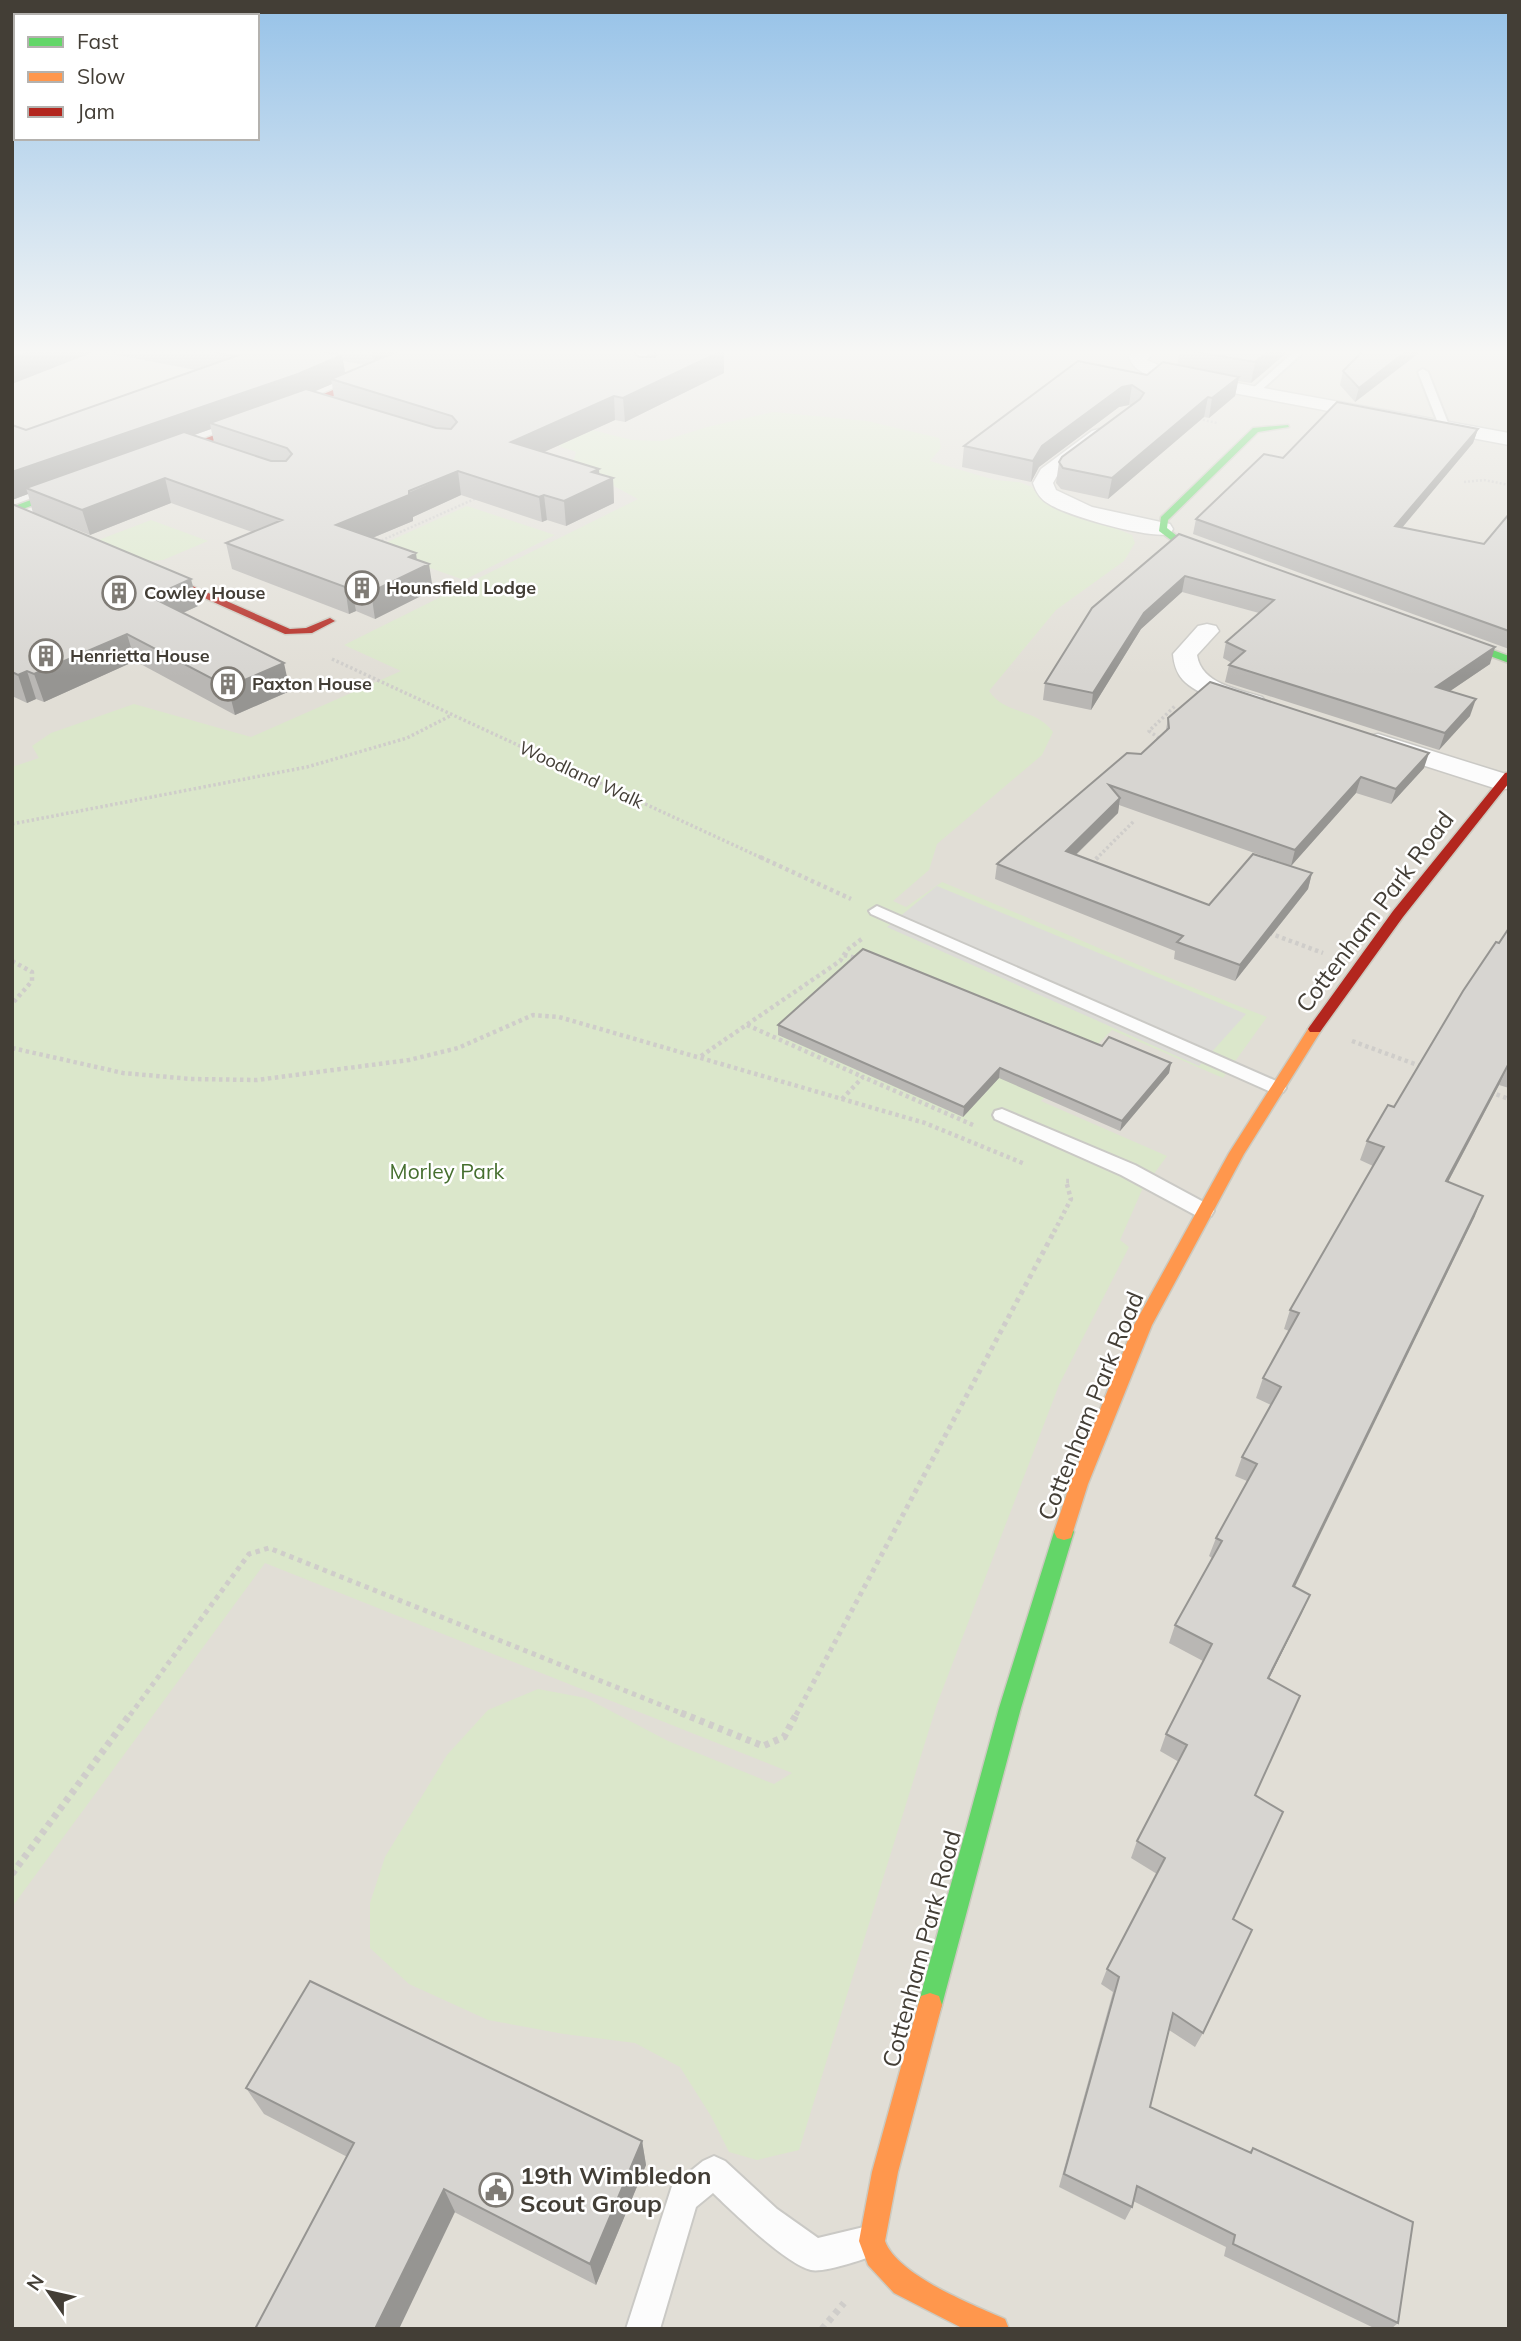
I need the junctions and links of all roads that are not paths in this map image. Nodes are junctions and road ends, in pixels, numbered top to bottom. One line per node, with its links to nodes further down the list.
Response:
1 (156, 458): 4 (street)
2 (1068, 458): 7 (street)
3 (1227, 458): 7 (street)
4 (139, 464)
5 (89, 482): 6 (street)
6 (16, 514)
7 (1162, 528): 8 (street)
8 (1239, 561)
9 (135, 564): 10 (street)
10 (330, 621)
11 (1207, 631): 14 (street)
12 (1432, 632): 13 (street)
13 (1509, 660)
14 (1283, 712)
15 (1348, 732): 16 (street)
16 (1506, 779): 18 (street, Cottenham Park Road)
17 (877, 911): 18 (lane)
18 (1277, 1088): 20 (street, Cottenham Park Road)
19 (1002, 1115): 20 (lane)
20 (1204, 1211): 21 (street, Cottenham Park Road)
21 (876, 2250): 22 (lane); 23 (street)
22 (643, 2329)
23 (995, 2329)

